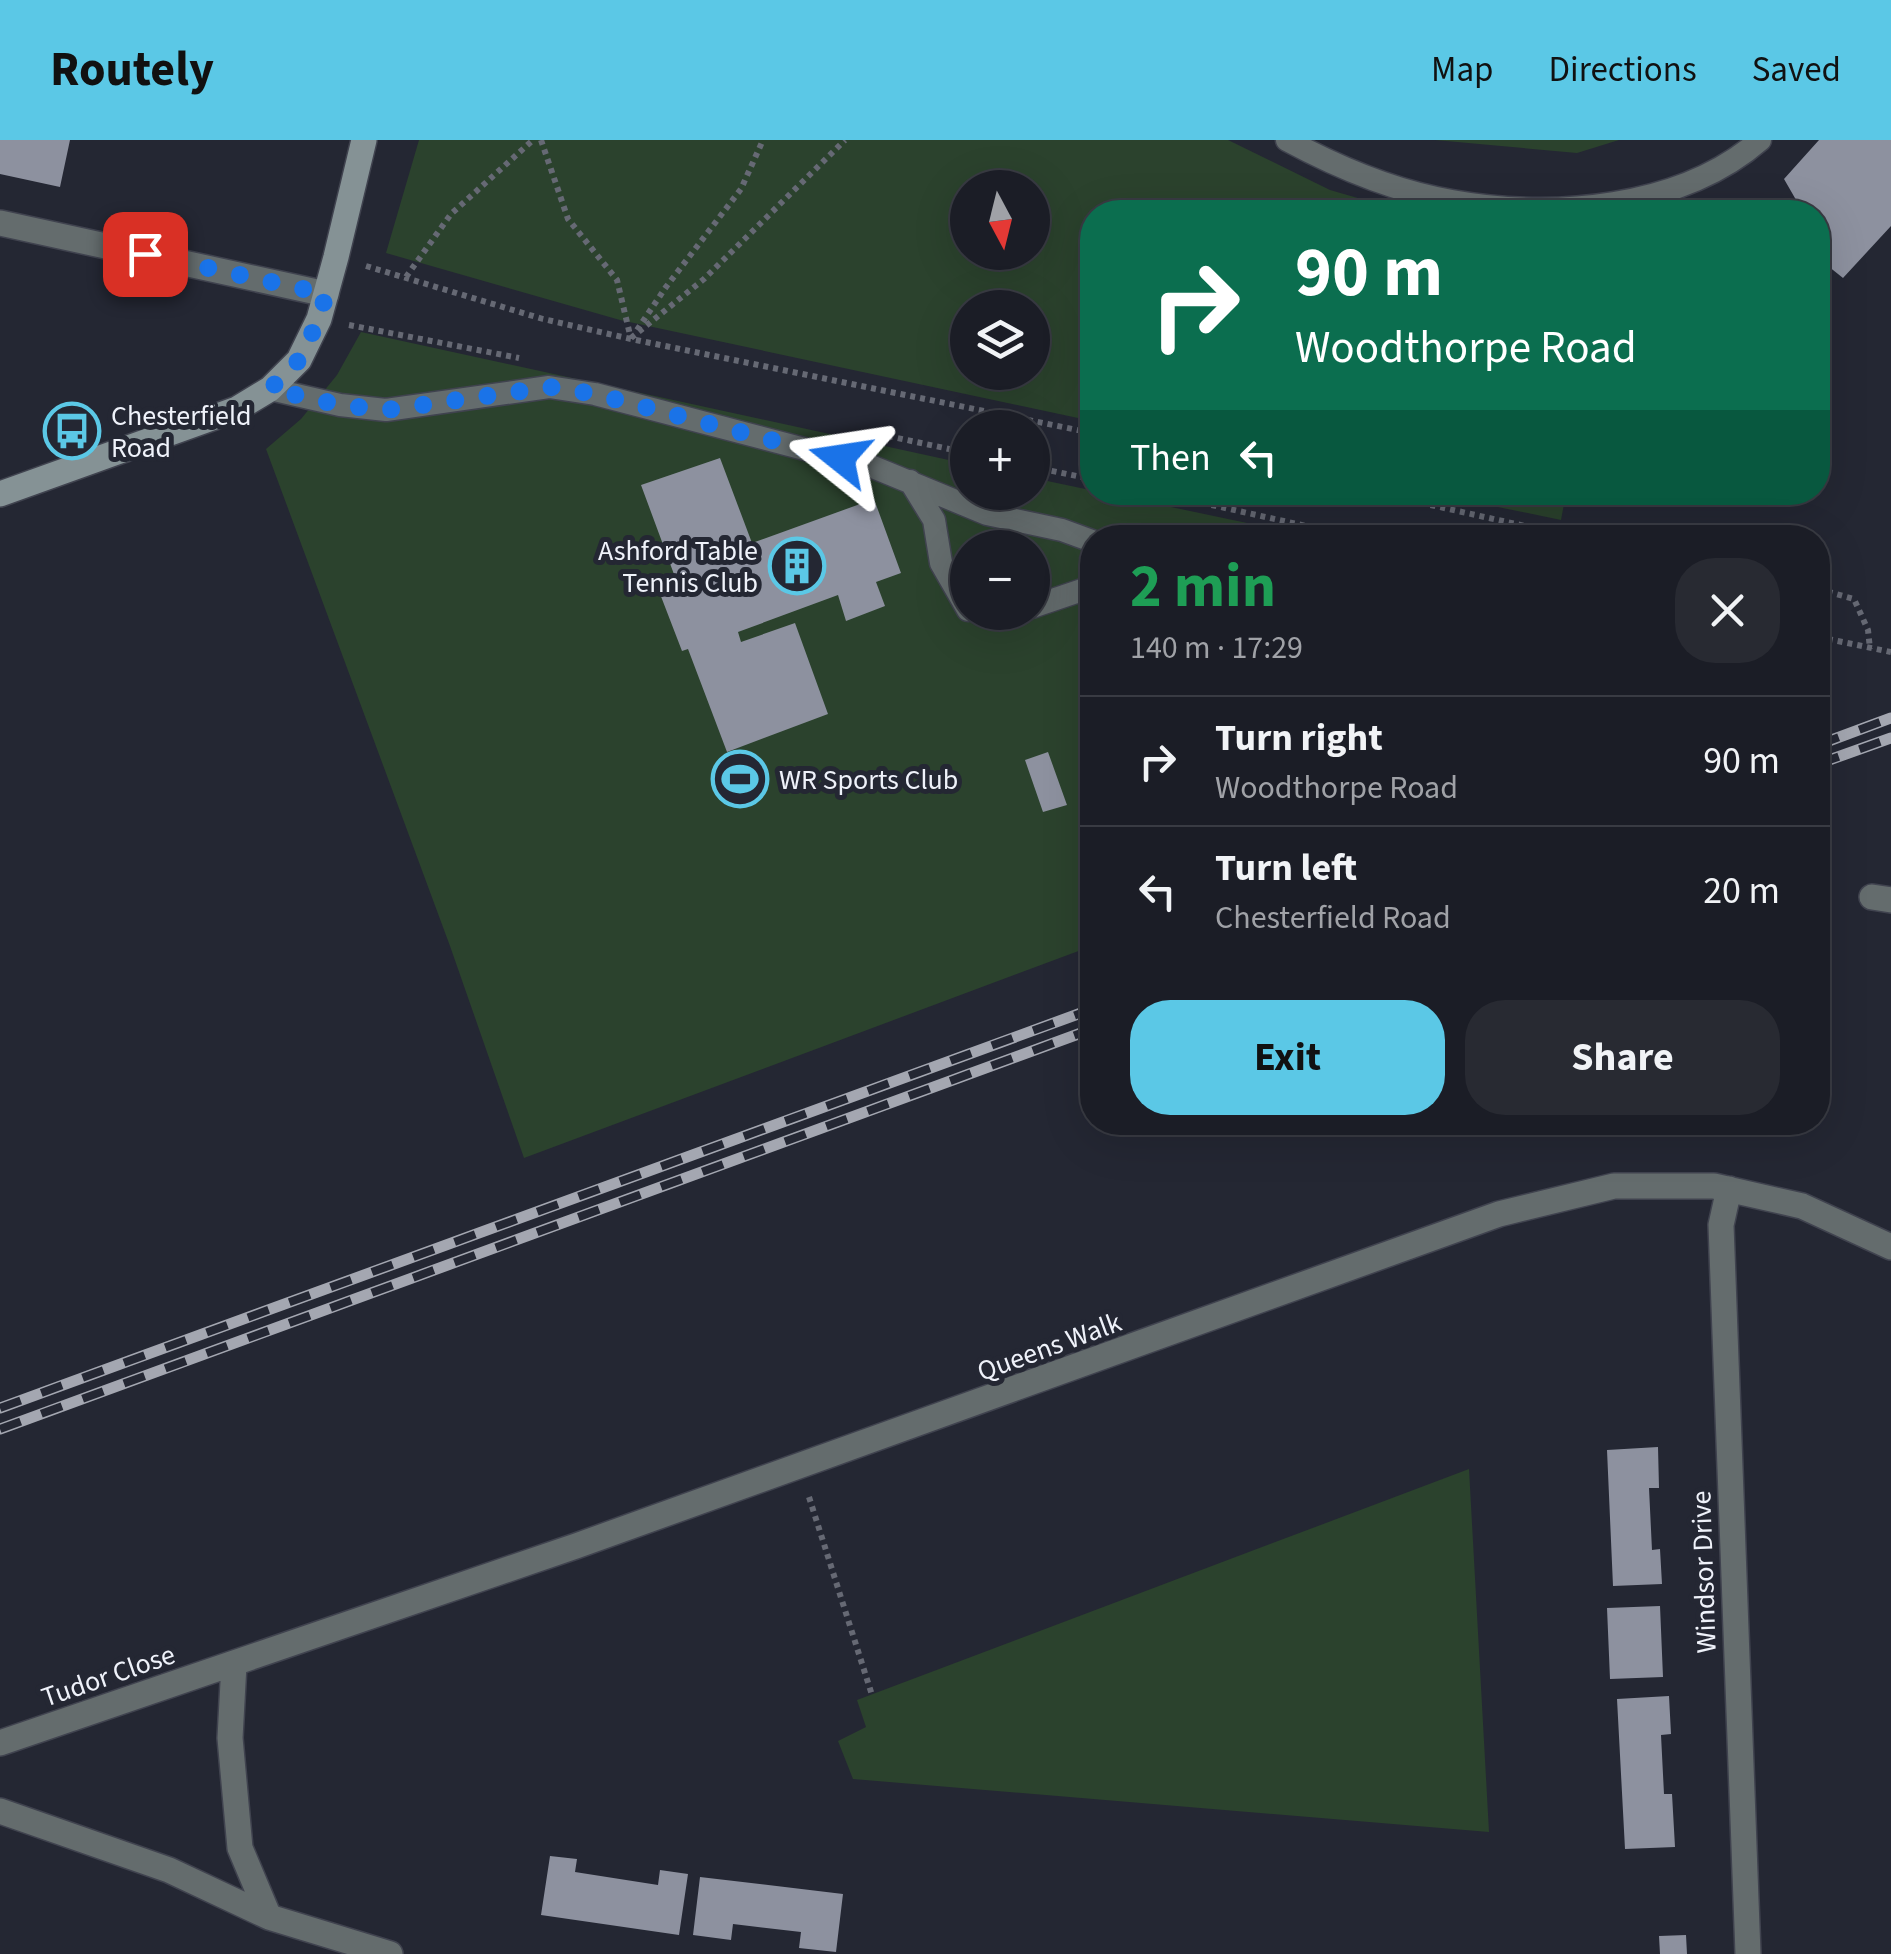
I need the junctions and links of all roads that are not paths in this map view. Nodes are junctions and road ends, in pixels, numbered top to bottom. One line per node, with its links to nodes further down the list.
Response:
1 (364, 140): 7 (street)
2 (1286, 140): 4 (lane)
3 (1760, 140): 5 (lane)
4 (1446, 200)
5 (1634, 200)
6 (0, 223): 7 (street)
7 (326, 294): 8 (street)
8 (270, 389): 9 (lane); 10 (street)
9 (910, 481): 11 (lane); 12 (lane)
10 (0, 494)
11 (1080, 537)
12 (950, 579)
13 (1080, 590): 14 (lane)
14 (1050, 601)
15 (1729, 1190): 16 (street, Queens Walk); 17 (street, Queens Walk); 22 (street, Windsor Drive)
16 (1891, 1247)
17 (234, 1664): 18 (street, Tudor Close); 20 (street)
18 (0, 1742)
19 (0, 1811): 20 (street)
20 (269, 1917): 21 (street)
21 (390, 1954)
22 (1748, 1954)

